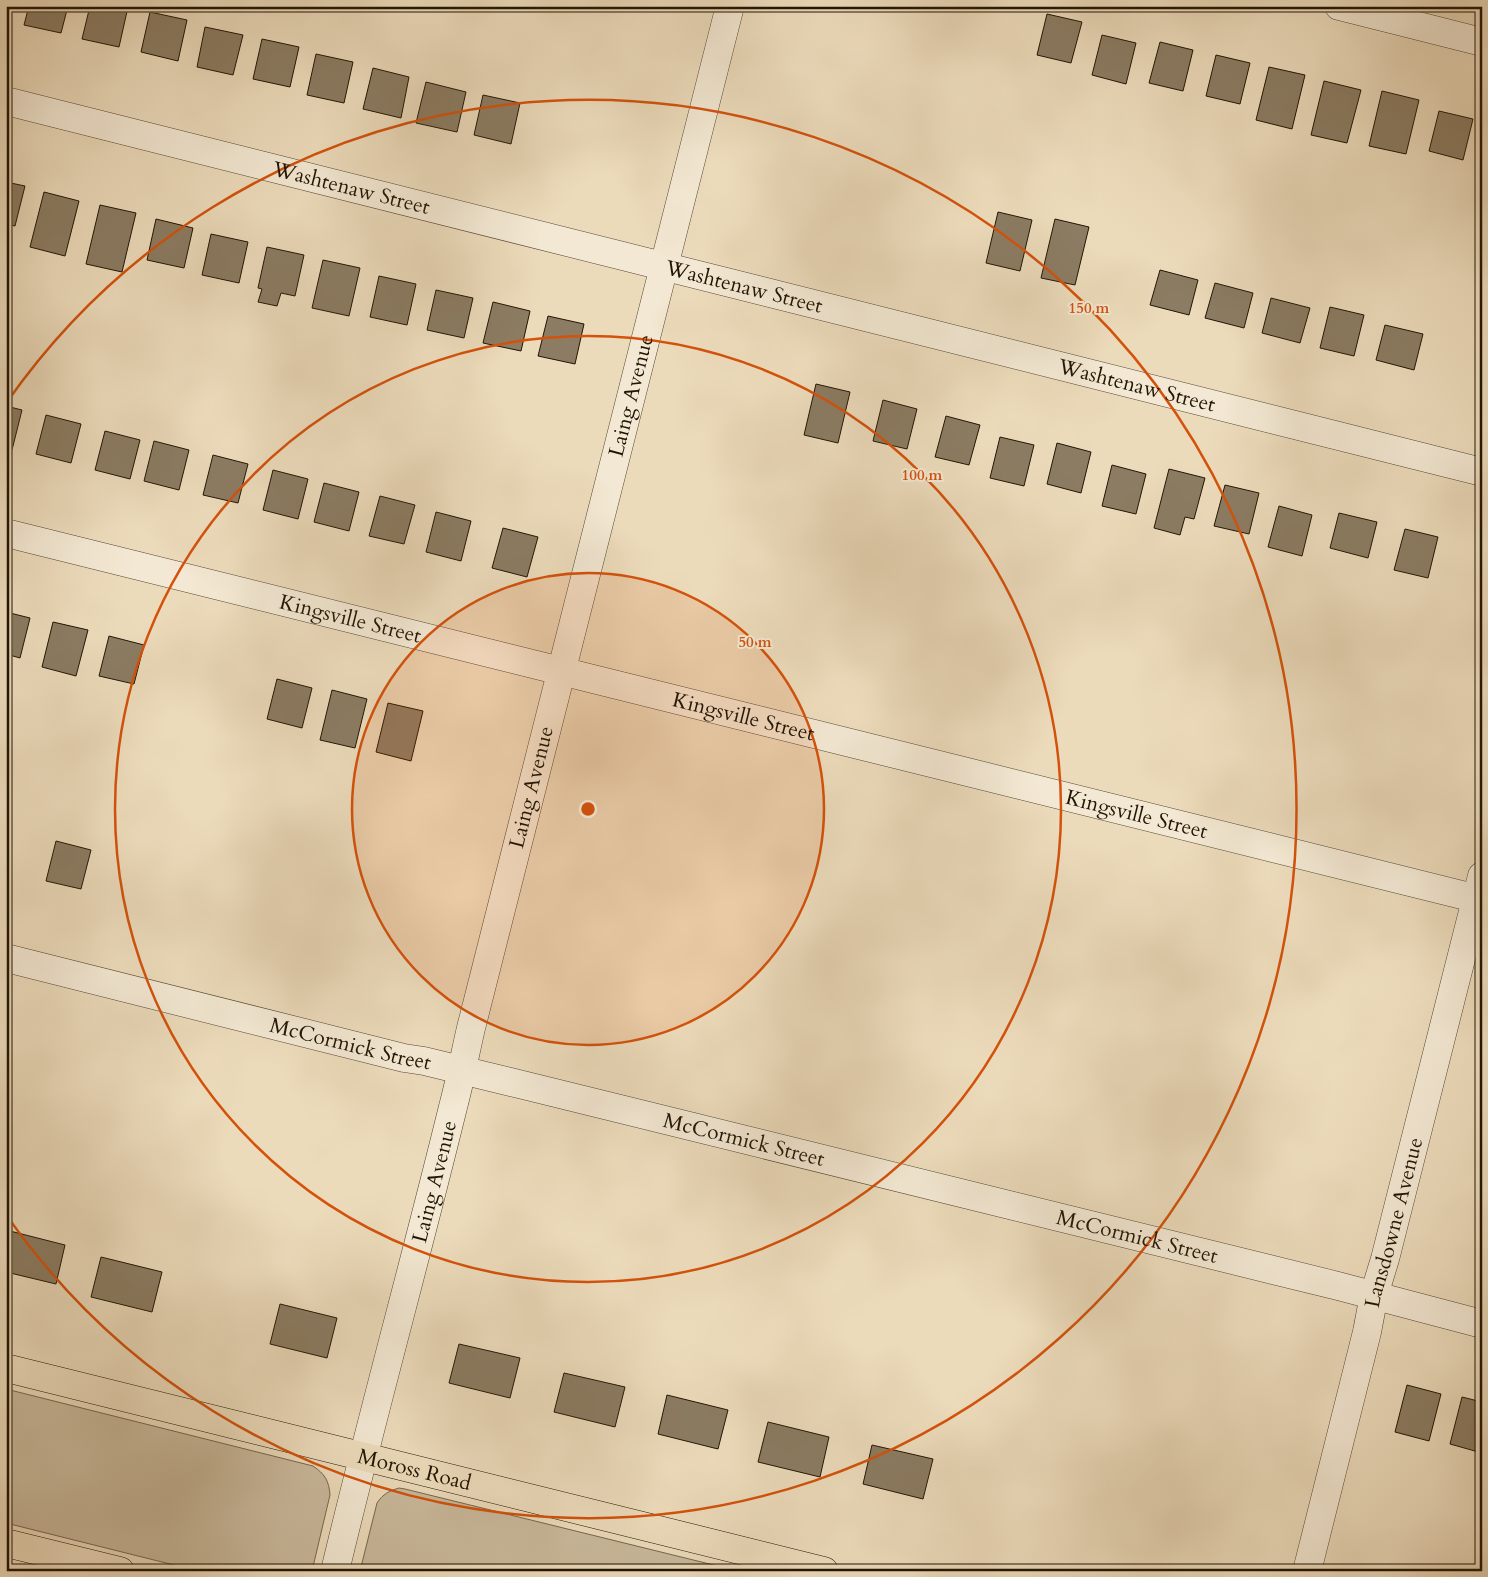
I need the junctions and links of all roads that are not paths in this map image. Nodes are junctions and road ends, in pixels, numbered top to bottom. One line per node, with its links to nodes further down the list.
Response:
1 (730, 6): 5 (street, Laing Avenue)
2 (1338, 6): 3 (street)
3 (1482, 42)
4 (6, 102): 5 (street, Washtenaw Street)
5 (664, 266): 6 (street, Washtenaw Street); 8 (street, Laing Avenue)
6 (1482, 472)
7 (6, 533): 8 (street, Kingsville Street)
8 (561, 671): 9 (street, Kingsville Street); 11 (street, Laing Avenue)
9 (1480, 892): 12 (street, Lansdowne Avenue)
10 (6, 958): 11 (street, McCormick Street)
11 (462, 1071): 12 (street, McCormick Street); 15 (street, Laing Avenue)
12 (1374, 1295): 13 (street, McCormick Street); 20 (street, Lansdowne Avenue)
13 (1482, 1324)
14 (6, 1368): 15 (main road, Moross Road)
15 (363, 1457): 18 (street, Laing Avenue); 19 (main road, Moross Road)
16 (6, 1543): 17 (main road)
17 (120, 1571)
18 (335, 1571)
19 (824, 1571)
20 (1307, 1571)

